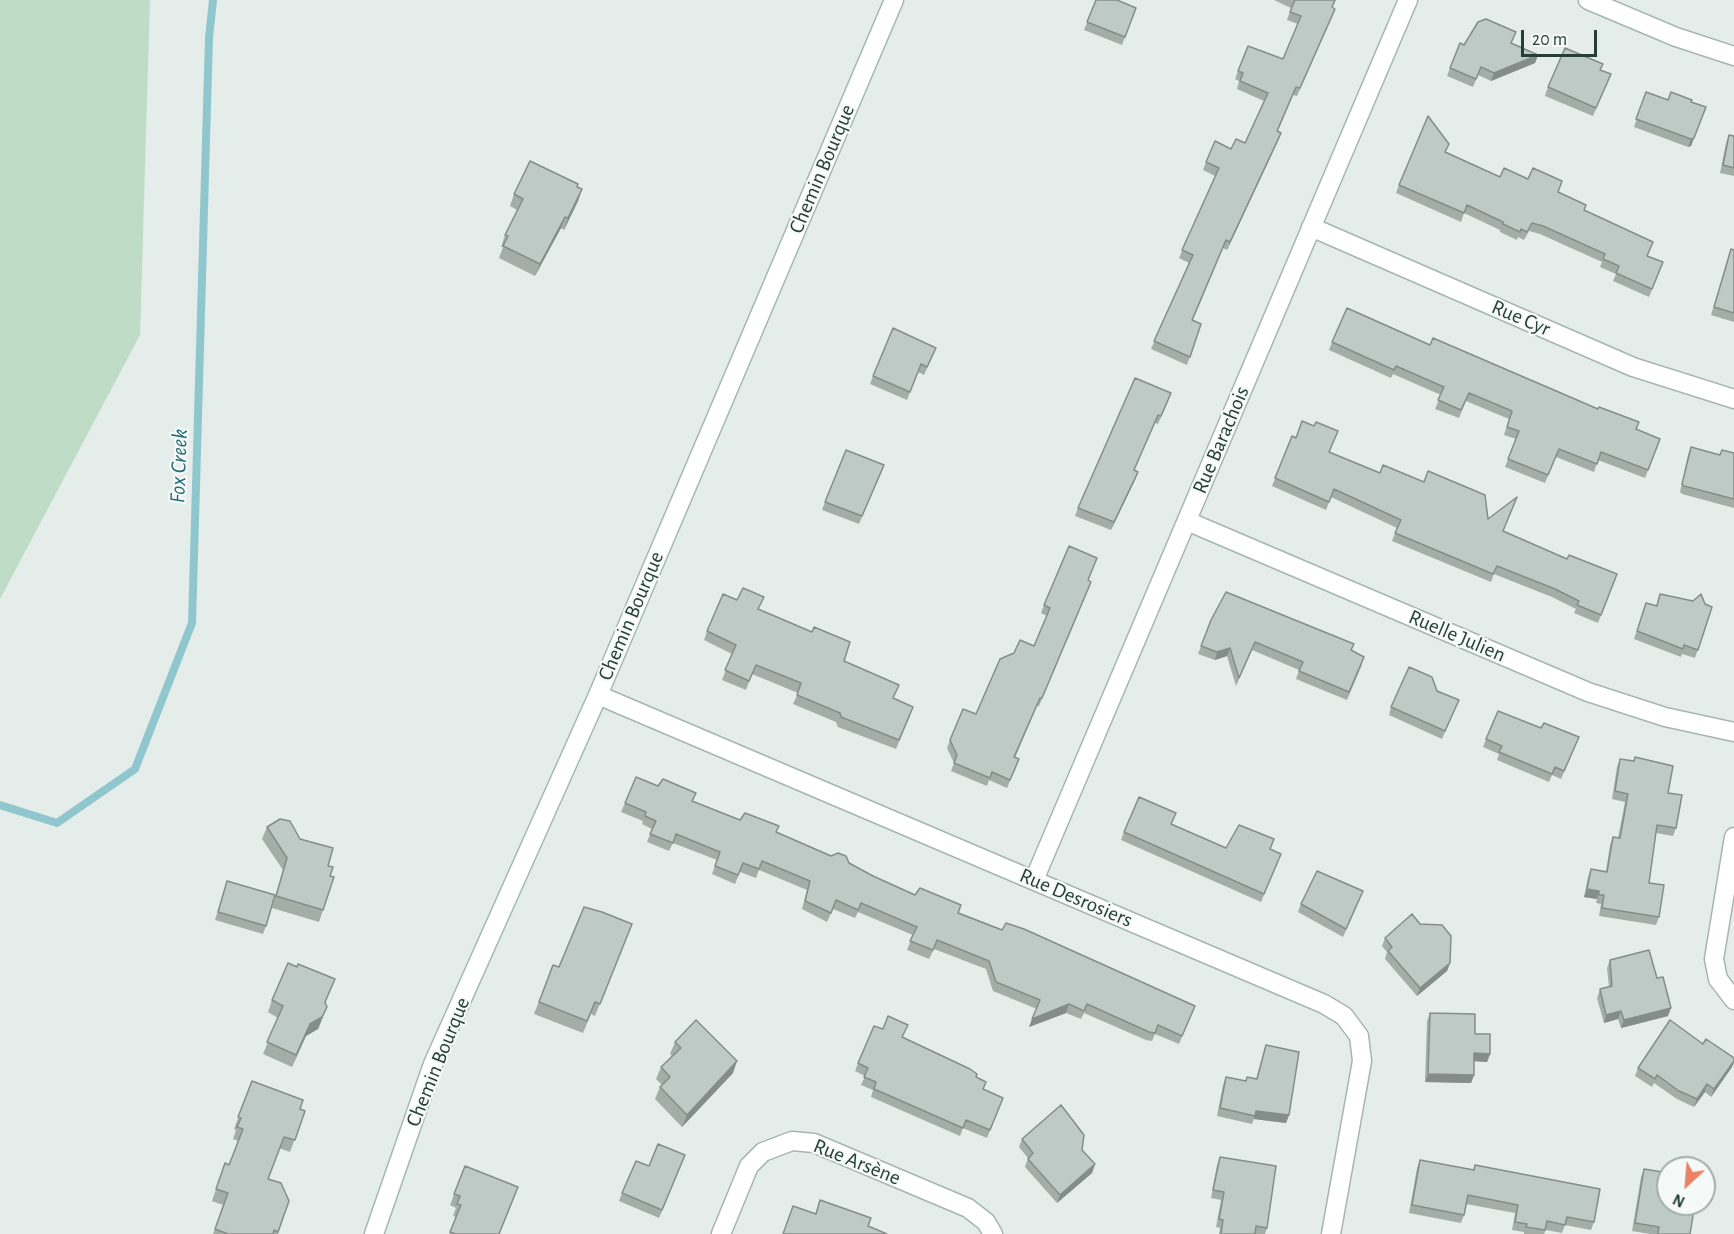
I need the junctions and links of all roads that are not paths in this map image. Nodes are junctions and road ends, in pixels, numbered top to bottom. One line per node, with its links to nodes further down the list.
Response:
1 (894, 0): 8 (street, Chemin Bourque)
2 (1408, 0): 5 (street, Rue Barachois)
3 (1588, 0): 4 (street)
4 (1734, 56)
5 (1311, 227): 6 (street, Rue Cyr); 7 (street, Rue Barachois)
6 (1734, 399)
7 (1187, 521): 9 (street, Ruelle Julien); 11 (street, Rue Barachois)
8 (598, 695): 11 (street, Rue Desrosiers); 13 (street, Chemin Bourque)
9 (1734, 732)
10 (1734, 837): 12 (street)
11 (1034, 880): 16 (street, Rue Desrosiers)
12 (1734, 1000)
13 (374, 1234)
14 (721, 1234): 15 (street, Rue Arsène)
15 (993, 1234)
16 (1332, 1234)

